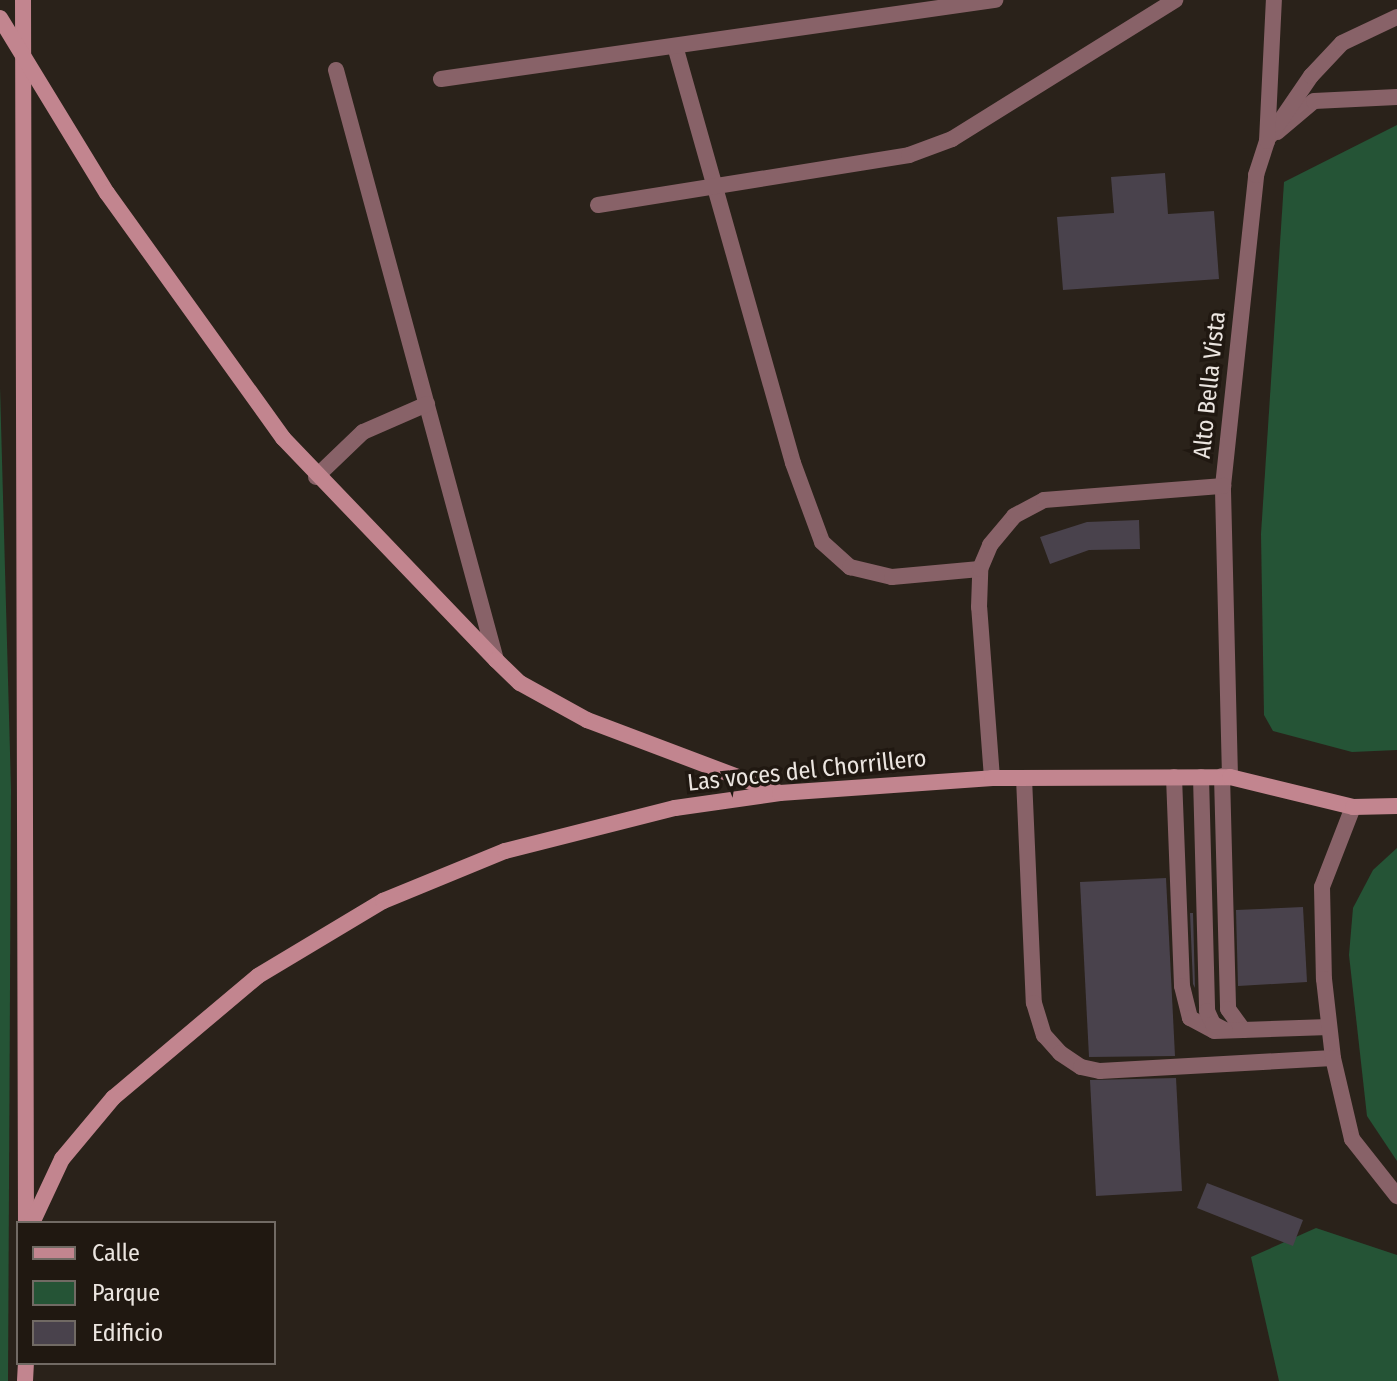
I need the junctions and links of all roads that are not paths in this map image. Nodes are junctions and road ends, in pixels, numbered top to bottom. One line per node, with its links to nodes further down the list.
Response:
1 (23, 0): 8 (street)
2 (995, 0): 7 (street)
3 (1175, 0): 13 (street)
4 (1274, 0): 12 (street, Alto Bella Vista)
5 (1397, 17): 12 (street)
6 (0, 18): 8 (street)
7 (675, 46): 10 (street); 13 (street)
8 (22, 52): 16 (street); 33 (street)
9 (336, 70): 15 (street)
10 (441, 79)
11 (1397, 97): 12 (street)
12 (1267, 141): 17 (street, Alto Bella Vista)
13 (715, 187): 14 (street); 18 (street)
14 (598, 205)
15 (427, 404): 16 (street); 19 (street)
16 (316, 477): 19 (street)
17 (1223, 486): 18 (street); 20 (street, Alto Bella Vista)
18 (980, 569): 23 (street)
19 (496, 660): 25 (street)
20 (1226, 776): 22 (street, Las voces del Chorrillero); 27 (street, Las voces del Chorrillero); 29 (street, Alto Bella Vista)
21 (1174, 777): 22 (street, Las voces del Chorrillero); 24 (street, Las voces del Chorrillero); 30 (street)
22 (1201, 777): 30 (street)
23 (992, 778): 24 (street, Las voces del Chorrillero); 25 (street, Las voces del Chorrillero)
24 (1024, 778): 31 (street)
25 (780, 793): 34 (street, Las voces del Chorrillero)
26 (1397, 806): 27 (street, Las voces del Chorrillero)
27 (1353, 807): 28 (street)
28 (1329, 1027): 29 (street); 31 (street)
29 (1243, 1030): 30 (street)
30 (1225, 1031)
31 (1333, 1058): 32 (street)
32 (1397, 1196)
33 (29, 1221)
34 (30, 1221)

